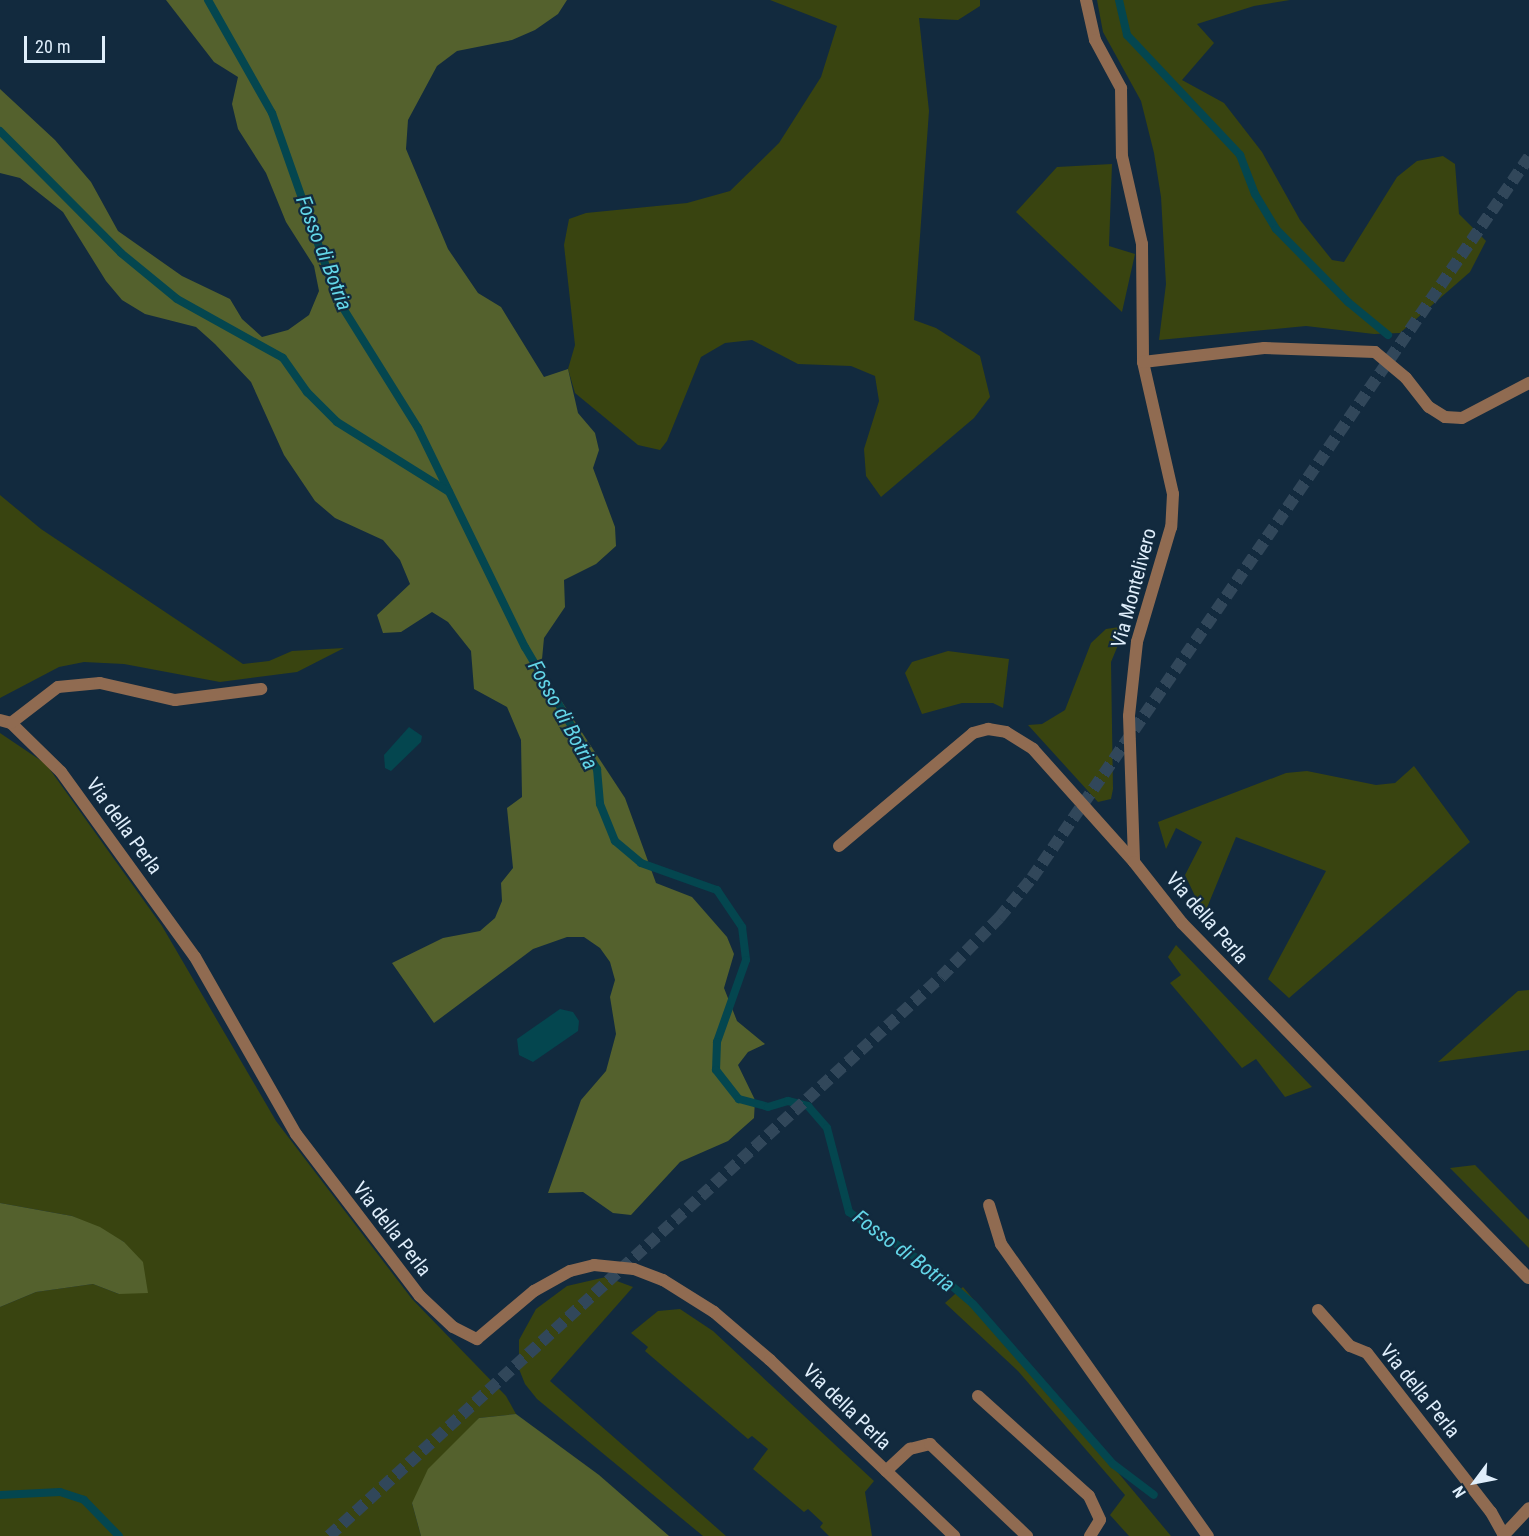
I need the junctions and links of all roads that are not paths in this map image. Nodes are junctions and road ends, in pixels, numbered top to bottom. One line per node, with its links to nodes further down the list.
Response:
1 (1086, 0): 2 (street, Via Montelivero)
2 (1143, 362): 3 (street); 7 (street, Via Montelivero)
3 (1529, 383)
4 (261, 689): 5 (street)
5 (5, 721): 12 (street, Via della Perla)
6 (839, 846): 7 (street, Via della Perla)
7 (1134, 862): 9 (street, Via della Perla)
8 (989, 1205): 17 (street)
9 (1529, 1278)
10 (1318, 1310): 18 (street, Via della Perla)
11 (978, 1396): 16 (street)
12 (886, 1471): 14 (street, Via della Perla); 15 (street, Via della Perla)
13 (1529, 1508): 18 (street, Via della Perla)
14 (954, 1536)
15 (1027, 1536)
16 (1090, 1536)
17 (1208, 1536)
18 (1503, 1536)

